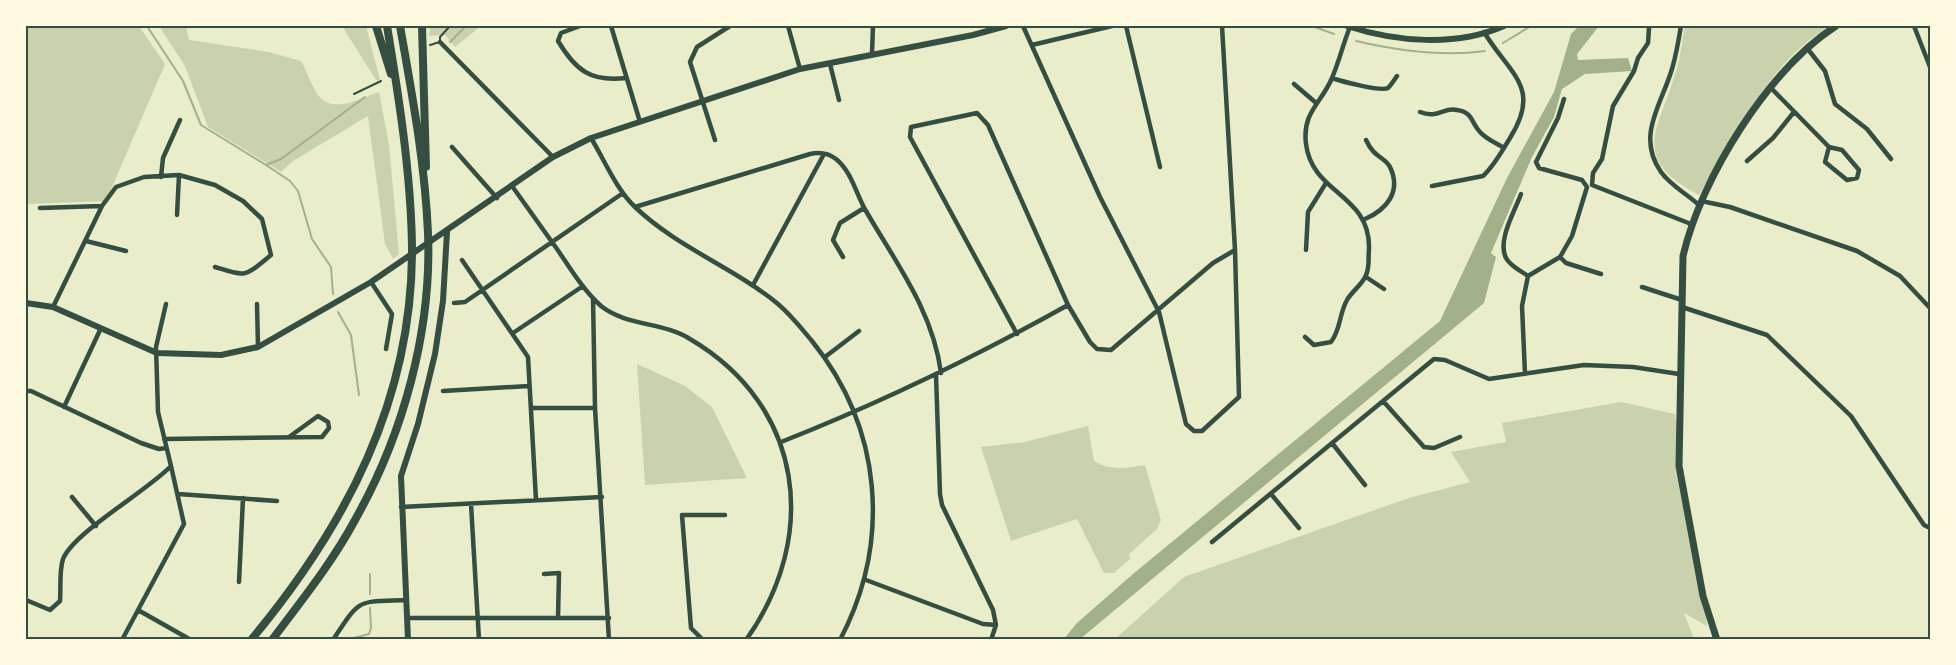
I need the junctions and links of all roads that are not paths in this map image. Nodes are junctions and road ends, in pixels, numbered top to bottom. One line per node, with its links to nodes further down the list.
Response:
1 (376, 26): 35 (highway)
2 (387, 26): 35 (highway)
3 (400, 26): 65 (highway)
4 (422, 26): 65 (highway)
5 (450, 26): 23 (lane)
6 (580, 26): 32 (street)
7 (611, 26): 32 (street)
8 (730, 26): 42 (street)
9 (788, 26): 30 (street)
10 (873, 26): 27 (street)
11 (1006, 26): 27 (main road)
12 (1023, 26): 25 (street)
13 (1112, 26): 25 (street)
14 (1126, 26): 57 (street)
15 (1222, 26): 78 (street)
16 (1348, 26): 22 (main road); 33 (street)
17 (1504, 26): 22 (main road)
18 (1682, 26): 67 (street)
19 (1836, 26): 26 (main road)
20 (1914, 26): 29 (street)
21 (1649, 28): 74 (street)
22 (1484, 32): 52 (street)
23 (440, 42): 24 (lane); 54 (street)
24 (430, 45)
25 (1032, 45): 103 (street)
26 (1807, 48): 37 (main road); 55 (street)
27 (872, 53): 28 (main road)
28 (830, 64): 30 (main road); 40 (street)
29 (1930, 67)
30 (800, 69): 42 (main road)
31 (1397, 76): 33 (street)
32 (626, 78): 46 (street)
33 (1332, 78): 41 (street)
34 (381, 81): 38 (lane)
35 (395, 83): 159 (highway)
36 (1294, 84): 41 (street)
37 (1770, 87): 44 (street); 67 (main road)
38 (354, 94)
39 (1564, 99): 82 (street)
40 (839, 100)
41 (1315, 102): 60 (street)
42 (703, 103): 46 (main road); 48 (street)
43 (1420, 112): 52 (street)
44 (1794, 112): 51 (street); 56 (street)
45 (180, 120): 59 (street)
46 (640, 122): 47 (main road)
47 (591, 138): 54 (main road); 63 (street)
48 (715, 140)
49 (1366, 140): 73 (street)
50 (452, 147): 66 (street)
51 (1829, 147): 51 (street)
52 (1504, 148): 62 (street)
53 (824, 154): 69 (street); 71 (street); 89 (street)
54 (553, 158): 61 (main road)
55 (1891, 159)
56 (1747, 161)
57 (1160, 166)
58 (178, 175): 59 (street); 72 (street); 84 (street)
59 (161, 177): 68 (street)
60 (1326, 183): 73 (street); 79 (street)
61 (512, 186): 66 (main road); 77 (street)
62 (1432, 186)
63 (623, 193): 69 (street); 77 (street)
64 (1521, 194): 86 (street)
65 (426, 196): 160 (highway)
66 (497, 198): 75 (main road)
67 (1700, 203): 74 (main road); 102 (street)
68 (102, 206): 70 (street); 76 (street)
69 (634, 207): 89 (street)
70 (40, 208)
71 (864, 208): 81 (street); 113 (street)
72 (177, 215)
73 (1365, 219): 87 (street)
74 (1691, 224): 97 (main road)
75 (447, 232): 88 (main road); 140 (main road)
76 (86, 241): 80 (street); 101 (street)
77 (552, 241): 90 (street); 93 (street)
78 (1235, 250): 103 (street); 103 (street)
79 (1306, 250)
80 (126, 251)
81 (843, 257)
82 (1560, 257): 85 (street); 86 (street)
83 (462, 260): 93 (street)
84 (215, 267)
85 (1601, 274)
86 (1528, 276): 114 (street)
87 (1366, 277): 92 (street); 108 (street)
88 (371, 282): 109 (main road); 110 (street)
89 (753, 285): 112 (street)
90 (583, 286): 94 (street); 106 (street)
91 (1642, 287): 97 (street)
92 (1384, 289)
93 (483, 290): 96 (street); 106 (street)
94 (593, 298): 122 (street); 127 (street)
95 (26, 303): 101 (main road)
96 (454, 303)
97 (1682, 303): 115 (main road); 144 (street)
98 (166, 304): 111 (street)
99 (257, 304): 109 (street)
100 (1068, 305): 103 (street); 107 (street); 107 (street)
101 (53, 307): 104 (main road)
102 (1930, 308)
103 (1159, 312)
104 (101, 328): 111 (main road); 120 (street)
105 (859, 331): 112 (street)
106 (513, 333): 116 (street)
107 (1017, 334): 113 (street)
108 (1305, 337)
109 (258, 347): 111 (main road)
110 (386, 349)
111 (158, 353): 126 (street)
112 (825, 357): 123 (street)
113 (938, 374): 123 (street); 156 (street)
114 (1525, 374): 115 (street); 119 (street)
115 (1679, 374): 169 (main road)
116 (529, 386): 118 (street); 121 (street)
117 (26, 391): 120 (street)
118 (443, 391)
119 (1383, 401): 125 (street); 128 (street)
120 (64, 407): 129 (street)
121 (531, 408): 122 (street); 137 (street)
122 (595, 408): 135 (street)
123 (855, 413): 127 (street); 147 (street)
124 (289, 437): 124 (street); 126 (street)
125 (1460, 437)
126 (164, 439): 129 (street)
127 (781, 442): 166 (street)
128 (1332, 443): 131 (street); 133 (street)
129 (166, 448): 130 (street)
130 (171, 466): 132 (street); 142 (street)
131 (1365, 485)
132 (178, 494): 136 (street); 151 (street)
133 (1271, 494): 143 (street); 145 (street)
134 (72, 497): 142 (street)
135 (602, 497): 137 (street); 155 (street)
136 (243, 498): 138 (street); 148 (street)
137 (536, 500): 139 (street)
138 (277, 501)
139 (471, 504): 140 (street); 153 (street)
140 (401, 507): 150 (main road)
141 (725, 515): 165 (street)
142 (96, 525): 149 (street)
143 (1299, 528)
144 (1930, 528)
145 (1212, 542)
146 (544, 574): 154 (street)
147 (866, 580): 156 (street); 167 (street)
148 (239, 582)
149 (26, 600)
150 (407, 600): 152 (main road); 161 (street)
151 (138, 610): 157 (street); 158 (street)
152 (408, 618): 153 (street); 162 (main road)
153 (479, 618): 154 (street); 163 (street)
154 (558, 618): 155 (street)
155 (609, 618): 164 (street)
156 (996, 625): 168 (street)
157 (122, 639)
158 (191, 639)
159 (251, 639)
160 (272, 639)
161 (333, 639)
162 (408, 639)
163 (479, 639)
164 (609, 639)
165 (703, 639)
166 (746, 639)
167 (840, 639)
168 (991, 639)
169 (1717, 639)

